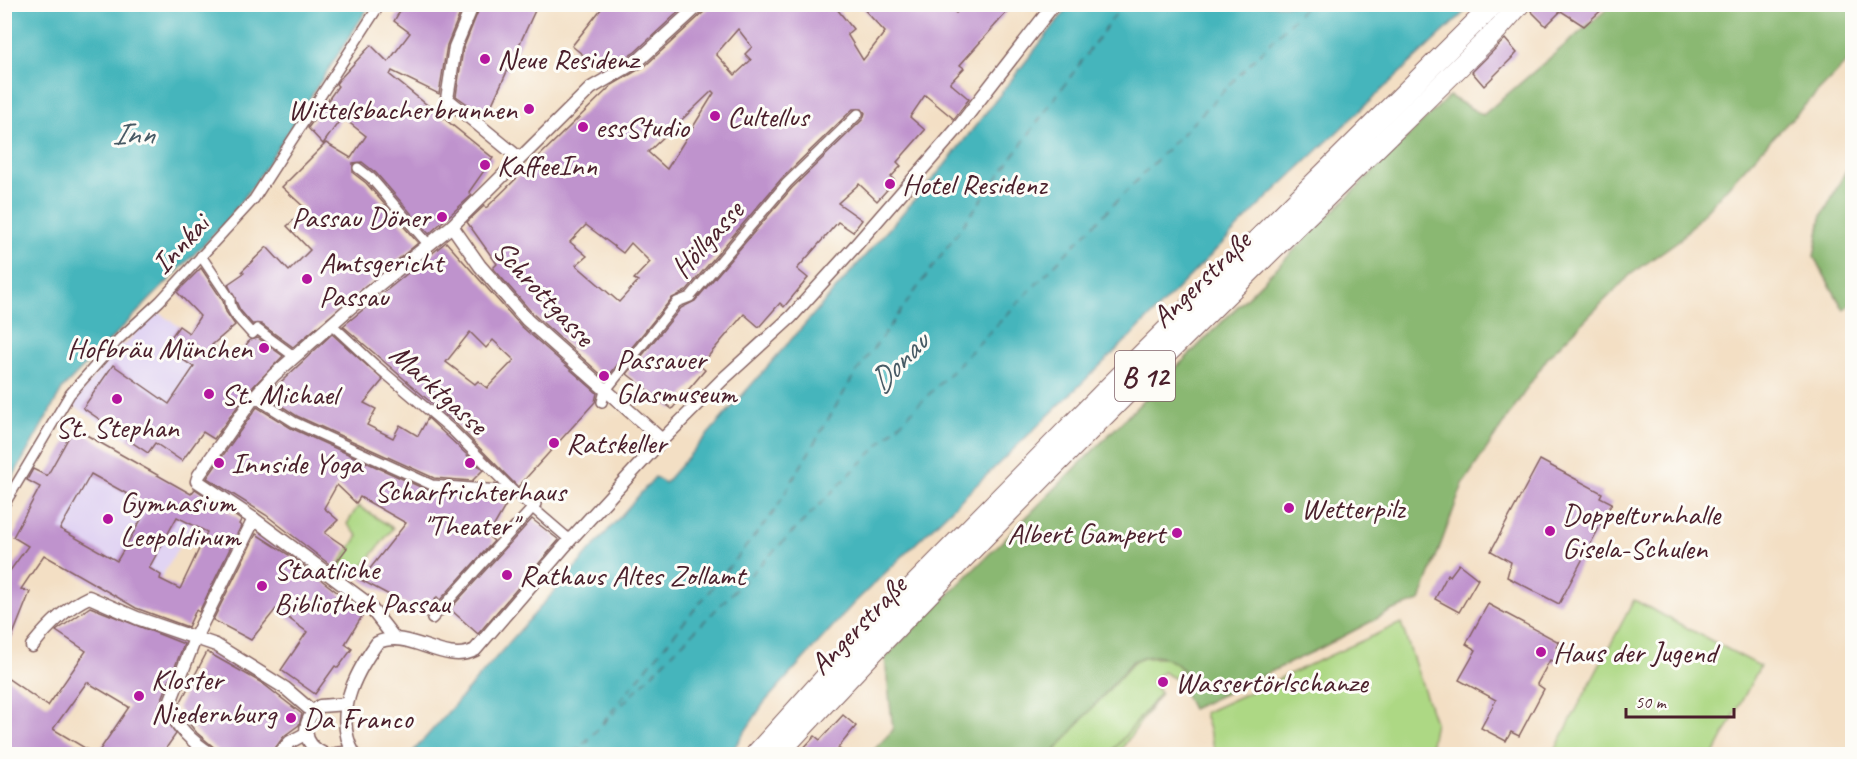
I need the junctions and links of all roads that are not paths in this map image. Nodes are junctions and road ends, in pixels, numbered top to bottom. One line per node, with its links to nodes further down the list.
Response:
1 (380, 4): 12 (street, Innkai)
2 (473, 4): 8 (street)
3 (700, 4): 8 (street)
4 (1053, 4): 17 (street)
5 (1494, 4): 35 (main road, Angerstraße / B 12)
6 (1520, 4): 36 (main road, Angerstraße / B 12)
7 (858, 114): 16 (street, Höllgasse)
8 (519, 158): 10 (street)
9 (358, 168): 11 (street)
10 (452, 226): 11 (street); 16 (street, Schrottgasse)
11 (429, 245): 13 (street)
12 (201, 256): 14 (street); 19 (street, Innkai)
13 (331, 324): 14 (street); 18 (street, Marktgasse)
14 (295, 357): 15 (street)
15 (254, 397): 18 (street); 21 (street)
16 (603, 397): 17 (street, Schrottgasse)
17 (662, 440): 22 (street)
18 (513, 491): 20 (street, Marktgasse)
19 (4, 506)
20 (534, 506): 22 (street, Marktgasse); 23 (street)
21 (254, 519): 24 (street); 25 (street)
22 (570, 540): 25 (street)
23 (432, 620)
24 (196, 636): 26 (street); 28 (street); 31 (street)
25 (395, 639): 27 (street)
26 (32, 646)
27 (346, 705): 28 (street); 30 (street)
28 (313, 712): 29 (street)
29 (305, 734): 32 (street); 33 (street)
30 (353, 753): 34 (street)
31 (211, 754)
32 (279, 754)
33 (324, 754)
34 (336, 754)
35 (756, 754)
36 (778, 754)

